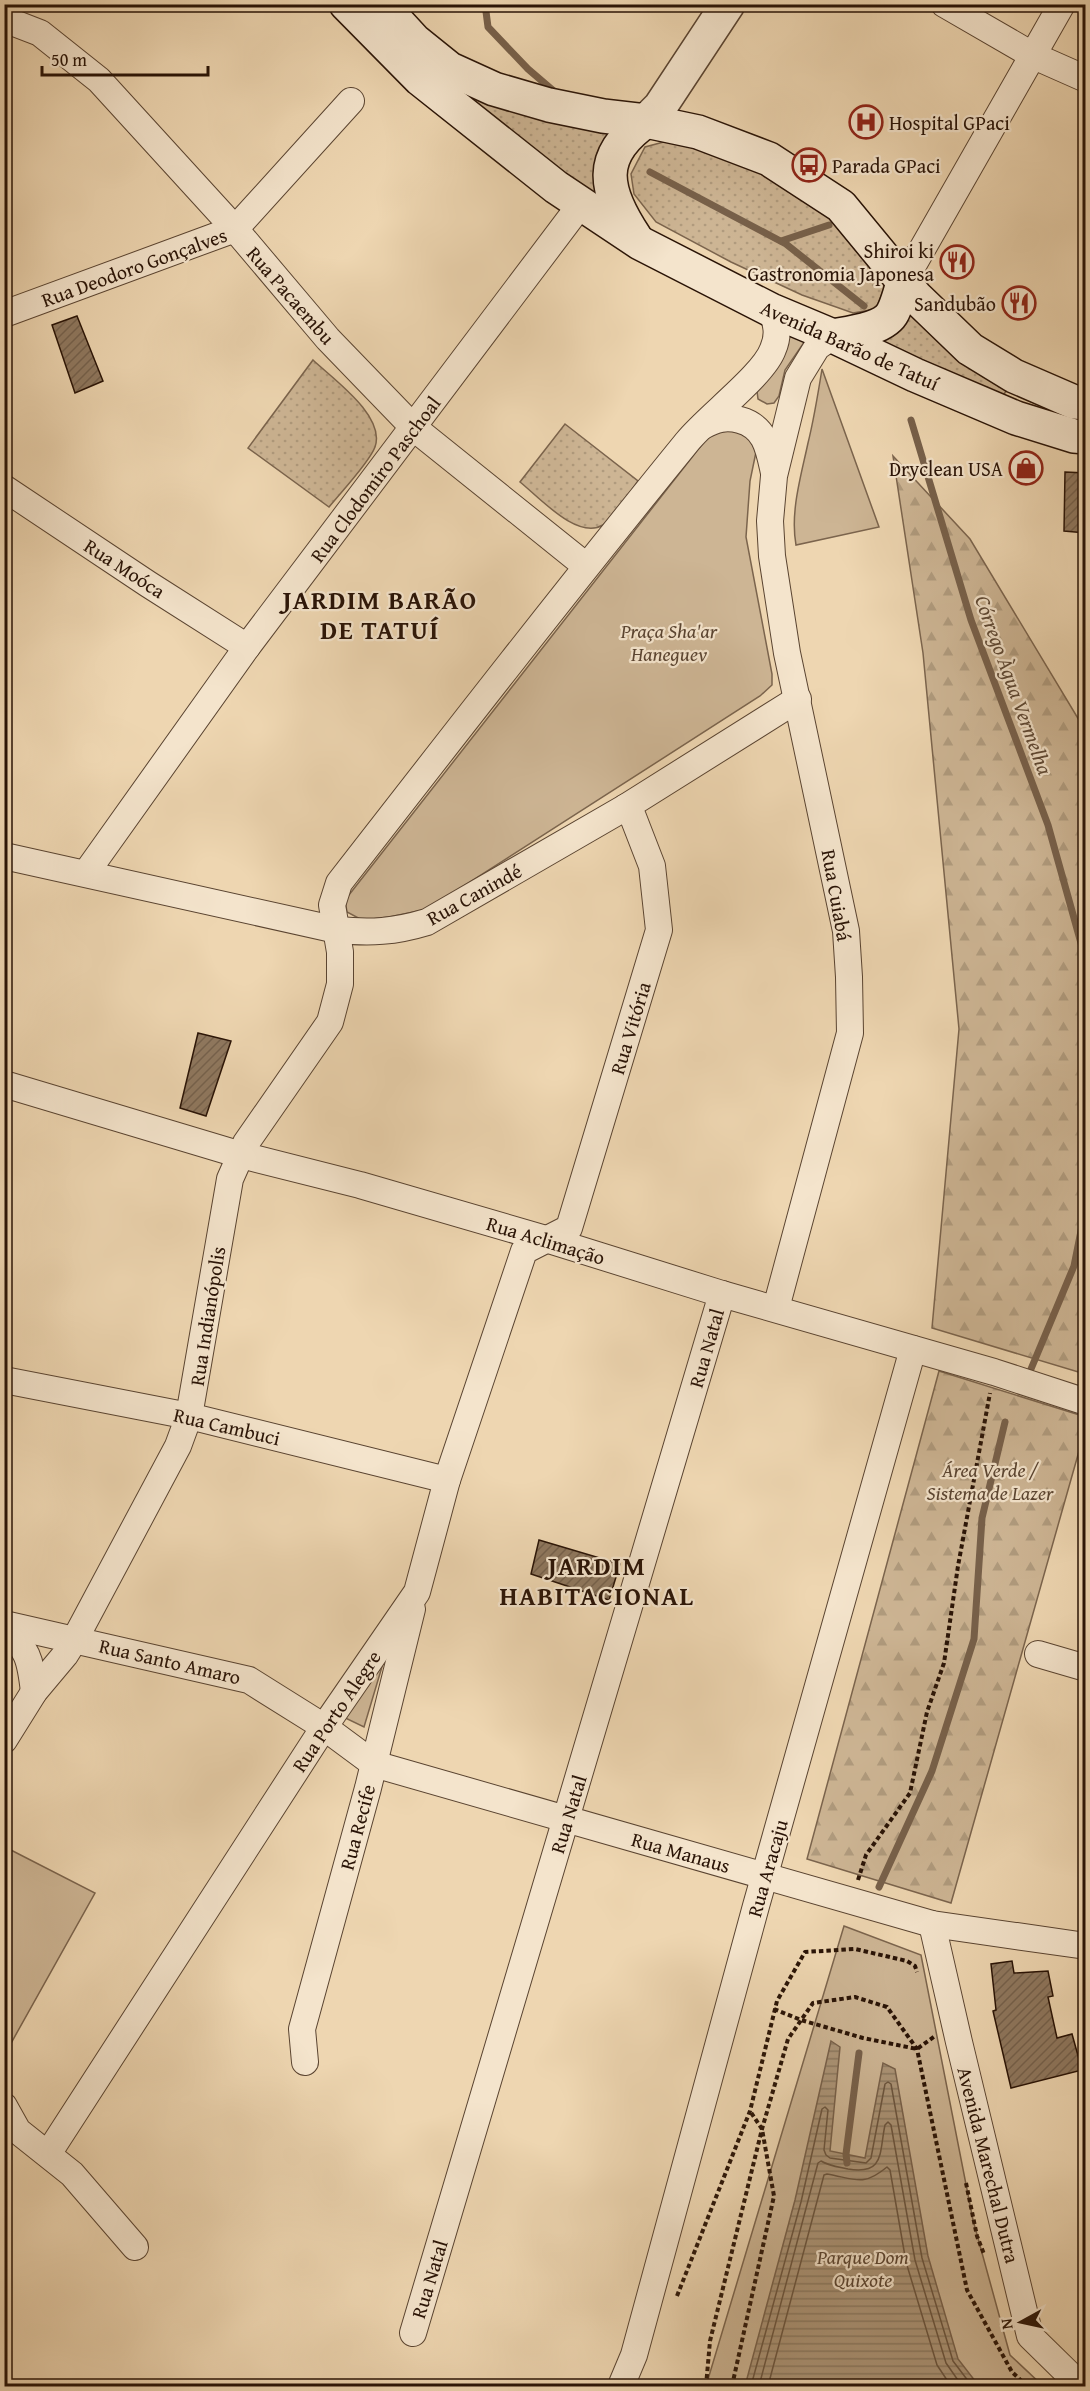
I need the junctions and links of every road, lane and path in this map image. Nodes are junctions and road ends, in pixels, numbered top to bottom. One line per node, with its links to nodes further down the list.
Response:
1 (346, 4): 11 (main road, Avenida Barão de Tatuí)
2 (381, 4): 10 (main road)
3 (728, 4): 10 (main road)
4 (944, 4): 7 (street)
5 (1062, 4): 7 (street)
6 (4, 19): 12 (street, Rua Pacaembu)
7 (1034, 56): 8 (street); 14 (street)
8 (1086, 79)
9 (351, 101): 12 (street, Rua Deodoro Gonçalves)
10 (646, 121): 13 (main road); 14 (main road)
11 (581, 204): 13 (main road, Avenida Barão de Tatuí); 19 (street, Rua Clodomiro Paschoal)
12 (236, 229): 16 (street, Rua Deodoro Gonçalves); 19 (street, Rua Pacaembu)
13 (640, 243): 15 (main road, Avenida Barão de Tatuí)
14 (904, 281): 17 (main road); 18 (main road)
15 (771, 310): 17 (main road, Avenida Barão de Tatuí); 20 (street, Rua Indianópolis)
16 (4, 314)
17 (833, 336): 21 (main road, Avenida Barão de Tatuí); 22 (street, Rua Cuiabá)
18 (1086, 403)
19 (414, 428): 24 (street, Rua Pacaembu); 25 (street, Rua Clodomiro Paschoal)
20 (697, 429): 22 (street, Rua Cuiabá); 24 (street, Rua Indianópolis)
21 (1086, 437)
22 (774, 477): 26 (street, Rua Cuiabá)
23 (4, 488): 25 (street, Rua Moóca)
24 (586, 566): 30 (street, Rua Indianópolis)
25 (247, 647): 29 (street, Rua Clodomiro Paschoal)
26 (798, 699): 27 (street, Rua Canindé); 35 (street, Rua Cuiabá)
27 (626, 807): 30 (street, Rua Canindé); 33 (street, Rua Vitória)
28 (4, 856): 29 (street, Rua Canindé)
29 (86, 873): 30 (street, Rua Canindé)
30 (337, 930): 32 (street, Rua Indianópolis)
31 (4, 1084): 32 (street, Rua Aclimação)
32 (241, 1155): 33 (street, Rua Aclimação); 40 (street, Rua Indianópolis)
33 (549, 1240): 34 (street, Rua Aclimação); 41 (street, Rua Porto Alegre)
34 (722, 1294): 35 (street, Rua Aclimação); 51 (street, Rua Natal)
35 (776, 1308): 36 (street, Rua Aclimação)
36 (913, 1349): 37 (street, Rua Aclimação); 52 (street, Rua Aracaju)
37 (994, 1372): 39 (street, Rua Aclimação); 53 (path)
38 (4, 1380): 40 (street, Rua Cambuci)
39 (1086, 1402)
40 (189, 1416): 41 (street, Rua Cambuci); 44 (street, Rua Indianópolis)
41 (447, 1480): 42 (street, Rua Porto Alegre)
42 (417, 1592): 48 (street, Rua Porto Alegre); 50 (street, Rua Recife)
43 (4, 1625): 44 (street, Rua Santo Amaro); 47 (street)
44 (75, 1639): 47 (street, Rua Indianópolis); 48 (street, Rua Santo Amaro)
45 (1038, 1654): 46 (street)
46 (1086, 1668)
47 (34, 1692): 49 (street, Rua Indianópolis)
48 (324, 1727): 50 (street, Rua Manaus); 66 (street, Rua Porto Alegre)
49 (4, 1740)
50 (374, 1764): 51 (street, Rua Manaus); 61 (street, Rua Recife)
51 (567, 1819): 52 (street, Rua Manaus); 71 (street, Rua Natal)
52 (765, 1876): 53 (street, Rua Manaus); 72 (street, Rua Aracaju)
53 (852, 1901): 54 (street, Rua Manaus)
54 (932, 1924): 55 (street, Rua Manaus); 76 (street, Avenida Marechal Dutra)
55 (1086, 1946)
56 (919, 1978): 57 (path)
57 (774, 2009): 58 (path); 63 (path)
58 (801, 2020): 60 (path); 60 (path); 64 (path)
59 (939, 2046): 60 (path)
60 (917, 2049): 75 (path)
61 (305, 2062)
62 (4, 2106): 65 (street)
63 (750, 2111): 64 (path); 70 (path)
64 (762, 2129): 73 (path); 74 (path)
65 (11, 2131): 66 (street)
66 (48, 2154): 68 (street)
67 (966, 2180): 69 (path)
68 (135, 2247)
69 (985, 2257)
70 (670, 2305)
71 (412, 2333)
72 (621, 2386)
73 (706, 2386)
74 (732, 2386)
75 (1026, 2386)
76 (1081, 2386)

